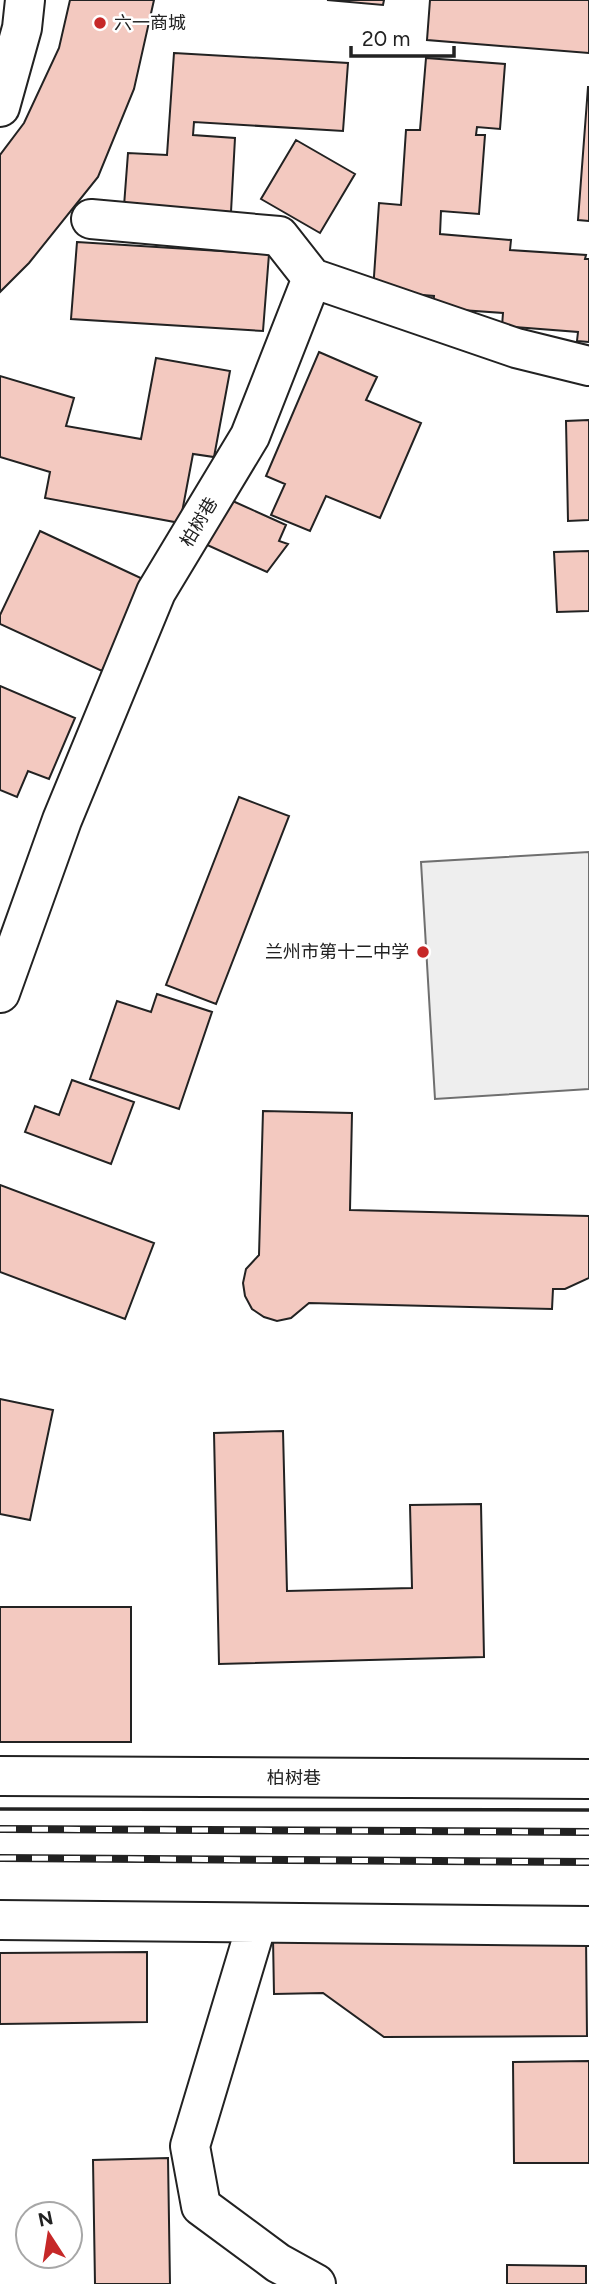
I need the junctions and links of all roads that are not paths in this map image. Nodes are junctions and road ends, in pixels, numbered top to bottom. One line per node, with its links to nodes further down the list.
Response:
1 (25, 0): 2 (street)
2 (0, 107)
3 (91, 219): 4 (street)
4 (312, 278): 5 (street); 6 (street, 柏树巷)
5 (589, 366)
6 (0, 993)
7 (0, 1776): 8 (street, 柏树巷)
8 (589, 1779)
9 (0, 1920): 10 (street)
10 (257, 1923): 11 (street); 12 (street)
11 (589, 1926)
12 (316, 2284)

